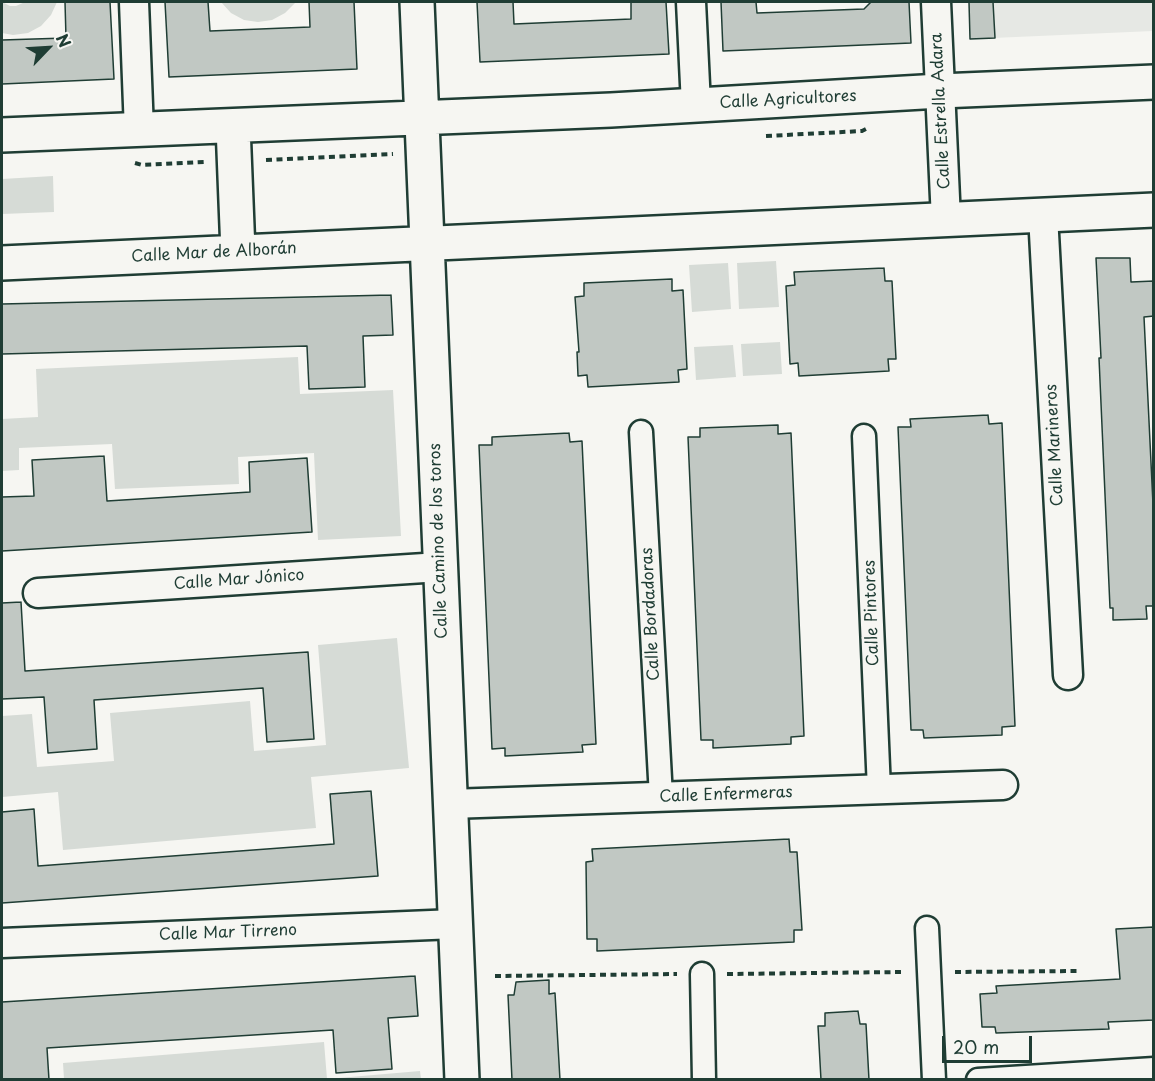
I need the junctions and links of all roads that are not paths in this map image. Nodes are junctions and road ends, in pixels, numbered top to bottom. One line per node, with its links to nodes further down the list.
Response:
1 (134, 2): 10 (street)
2 (417, 2): 8 (street, Calle Camino de los toros)
3 (691, 2): 7 (street)
4 (936, 2): 6 (street, Calle Estrella Adara)
5 (1154, 82): 6 (street, Calle Agricultores)
6 (940, 91): 7 (street, Calle Agricultores); 14 (street, Calle Estrella Adara)
7 (696, 105): 8 (street, Calle Agricultores)
8 (422, 118): 9 (street); 15 (street, Calle Camino de los toros)
9 (233, 126): 10 (street); 16 (street)
10 (139, 131): 11 (street)
11 (2, 135)
12 (1154, 210): 13 (street)
13 (1042, 215): 14 (street); 22 (street, Calle Marineros)
14 (946, 220): 15 (street)
15 (427, 243): 16 (street, Calle Mar de Alborán); 20 (street, Calle Camino de los toros)
16 (238, 252): 17 (street, Calle Mar de Alborán)
17 (2, 263)
18 (641, 432): 25 (street, Calle Bordadoras)
19 (864, 436): 24 (street, Calle Pintores)
20 (440, 567): 21 (street, Calle Mar Jónico); 26 (street, Calle Camino de los toros)
21 (38, 592)
22 (1068, 675)
23 (1003, 786): 24 (street, Calle Enfermeras)
24 (879, 790): 25 (street, Calle Enfermeras)
25 (661, 797): 26 (street, Calle Enfermeras)
26 (450, 804): 27 (street, Calle Camino de los toros)
27 (455, 924): 29 (street, Calle Mar Tirreno); 32 (street, Calle Camino de los toros)
28 (927, 928): 34 (street)
29 (2, 943)
30 (702, 974): 33 (street)
31 (1154, 1069): 35 (street)
32 (462, 1080)
33 (704, 1080)
34 (934, 1080)
35 (978, 1080)

